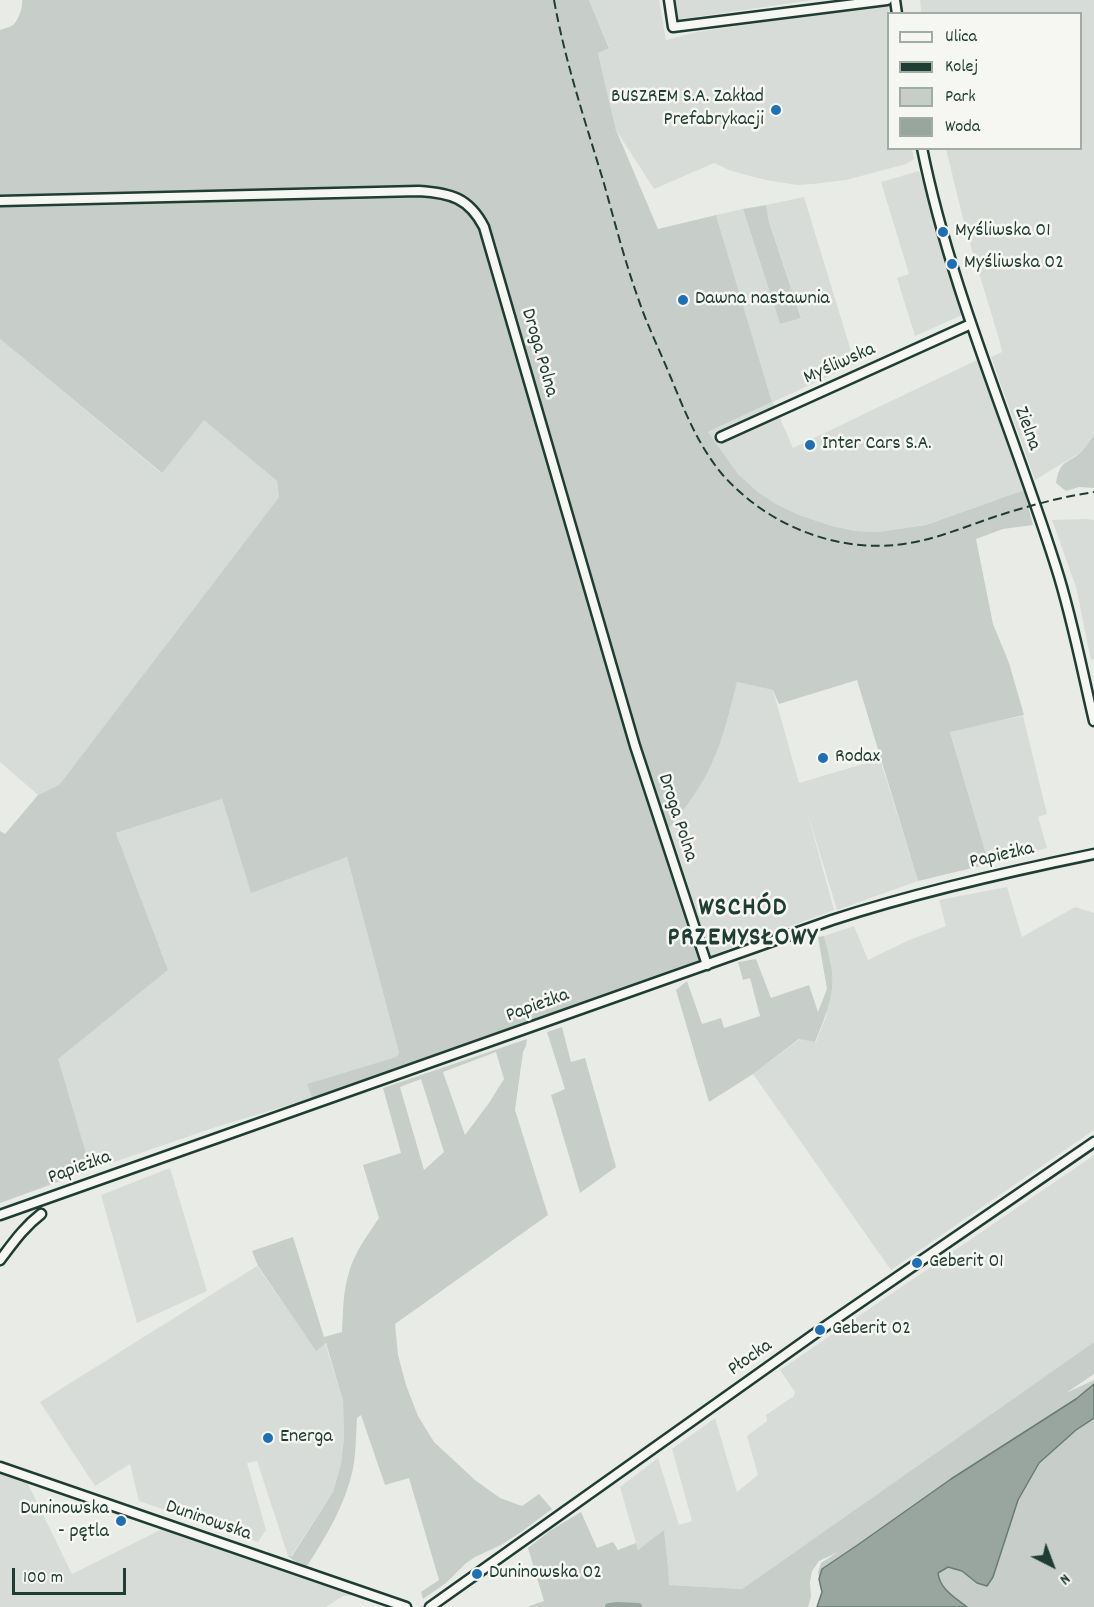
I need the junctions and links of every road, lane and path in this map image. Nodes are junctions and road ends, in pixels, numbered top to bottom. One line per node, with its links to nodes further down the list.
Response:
1 (669, 0): 3 (street)
2 (888, 0): 3 (street)
3 (864, 2)
4 (922, 150): 6 (street, Zielna)
5 (0, 201): 10 (street, Droga Polna)
6 (971, 324): 7 (street, Myśliwska); 8 (street, Zielna)
7 (722, 437)
8 (1094, 721)
9 (1094, 854): 10 (street, Papieżka)
10 (707, 965): 13 (street, Papieżka)
11 (1094, 1142): 17 (street, Płocka)
12 (41, 1214): 14 (street, Papieżka)
13 (0, 1215)
14 (0, 1260)
15 (0, 1467): 16 (street, Duninowska)
16 (406, 1607)
17 (430, 1607)

